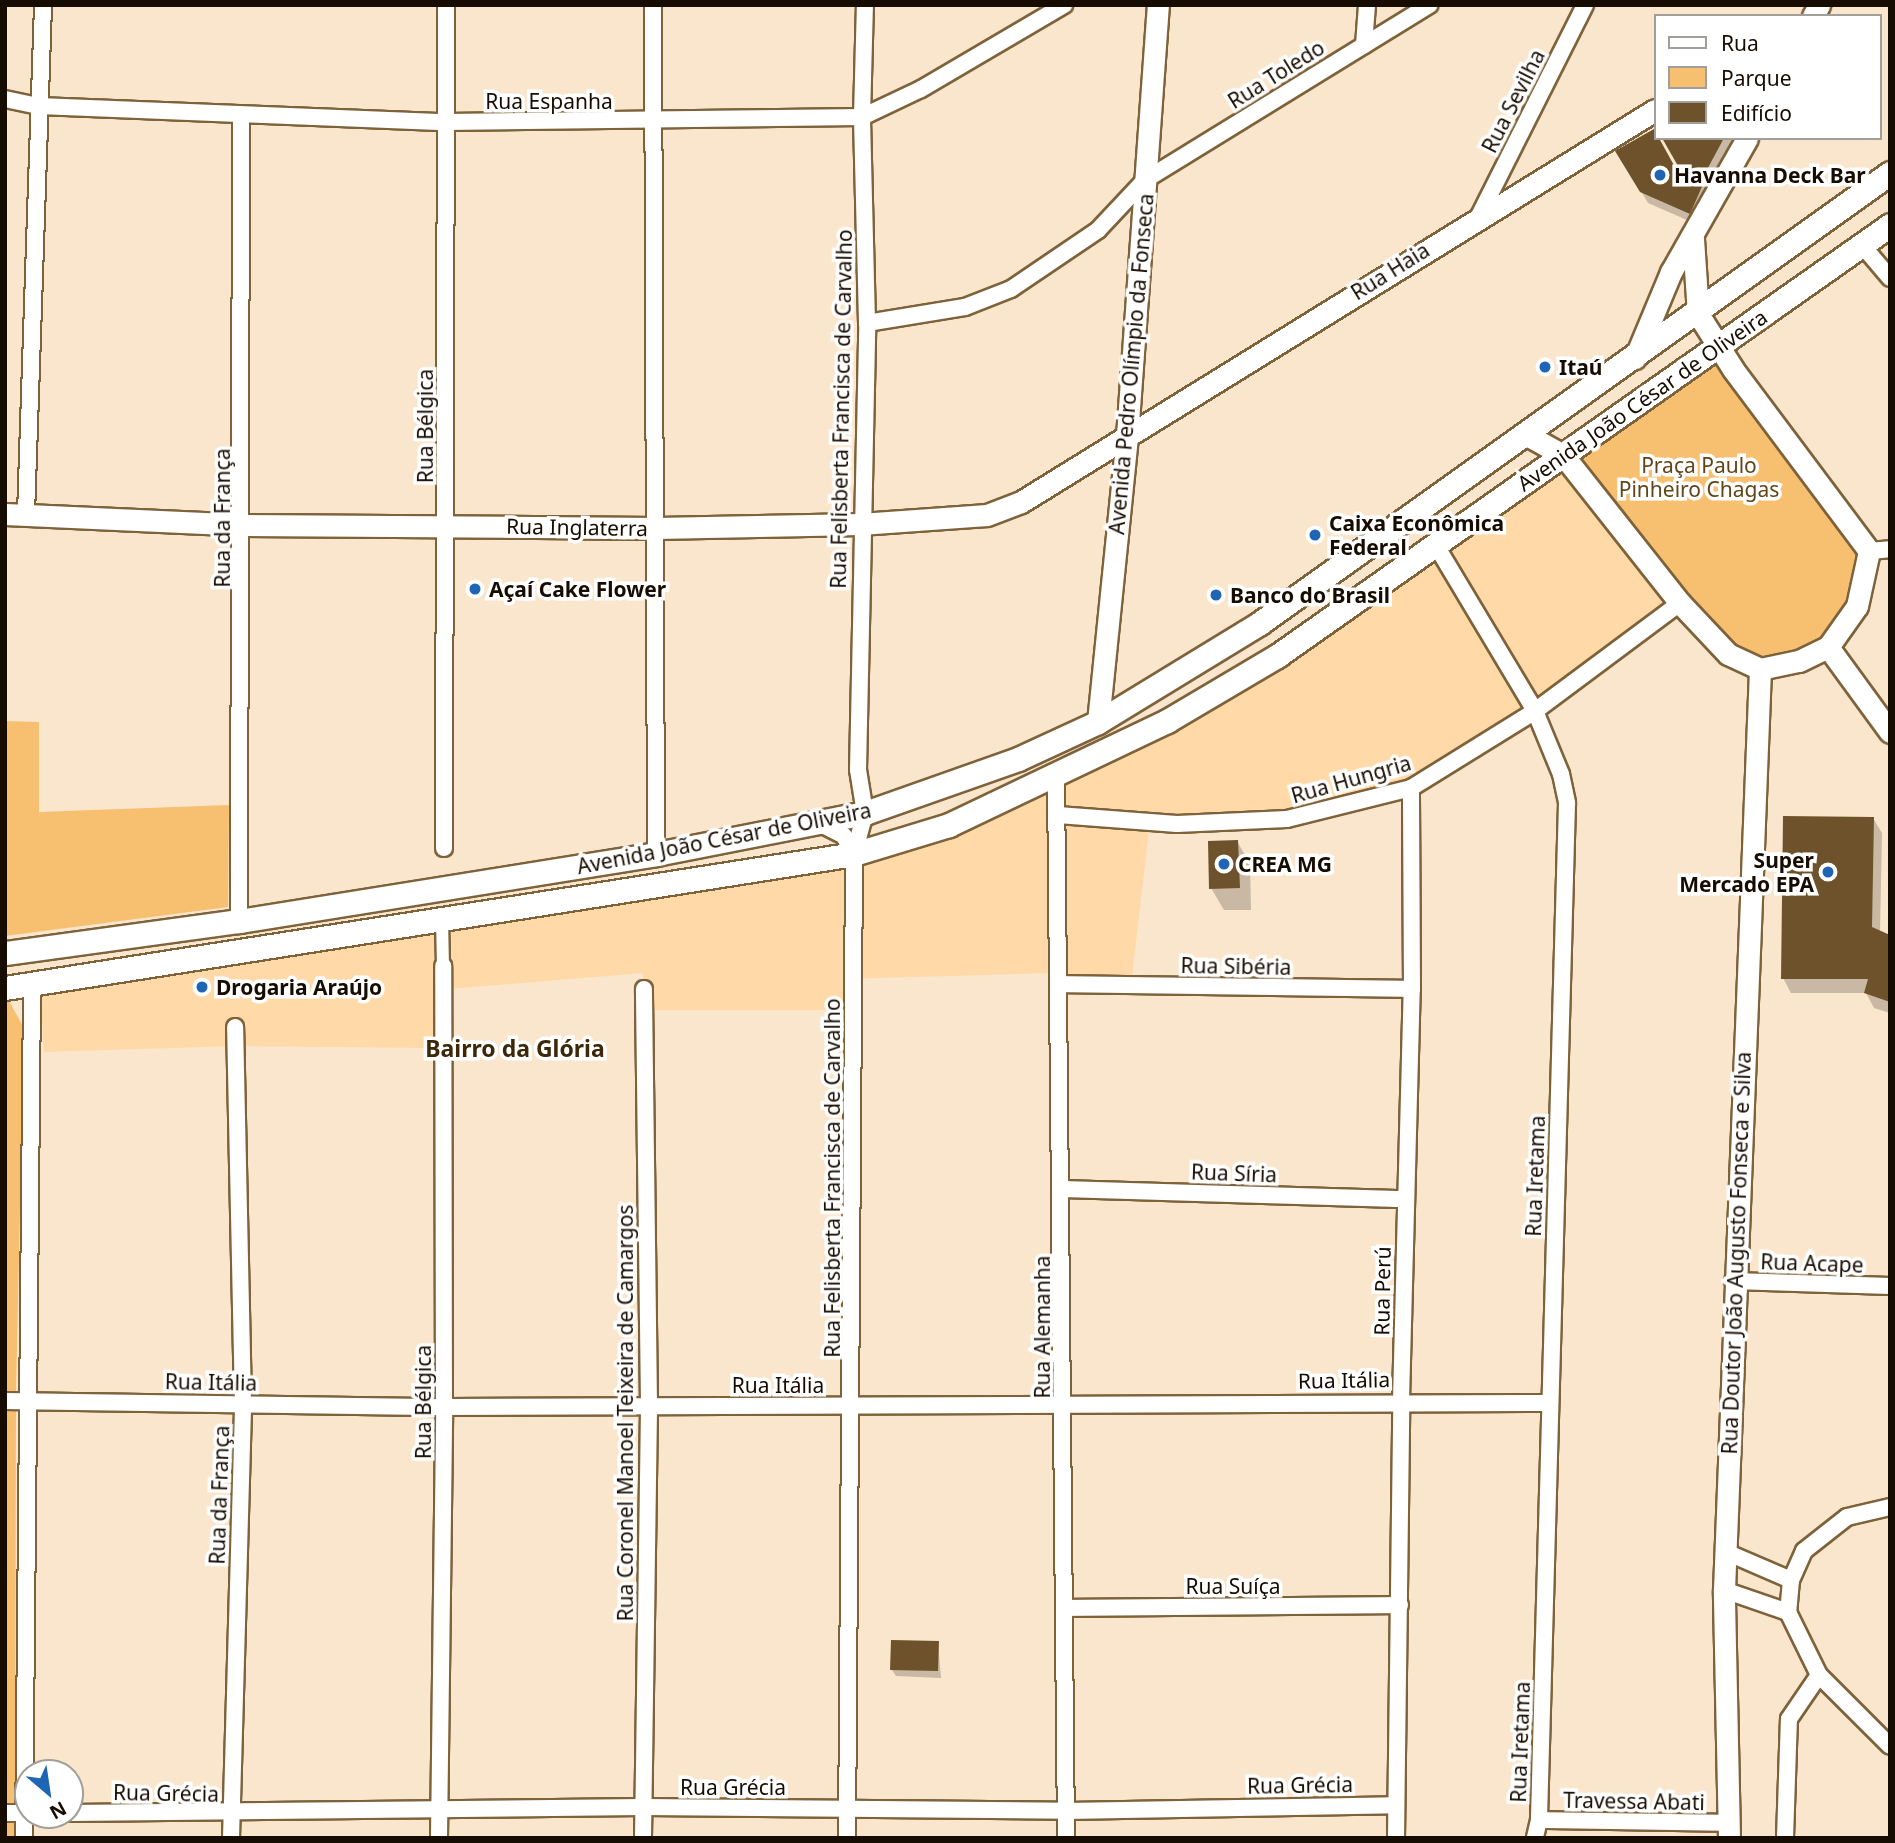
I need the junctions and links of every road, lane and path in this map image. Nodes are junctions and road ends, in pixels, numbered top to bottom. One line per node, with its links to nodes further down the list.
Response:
1 (43, 5): 12 (street)
2 (446, 5): 16 (street, Rua Bélgica)
3 (653, 5): 17 (street)
4 (866, 5): 15 (street, Rua Felisberta Francisca de Carvalho)
5 (1064, 5): 15 (street, Rua Espanha)
6 (1158, 5): 20 (street, Avenida Pedro Olímpio da Fonseca)
7 (1367, 5): 10 (street)
8 (1430, 5): 10 (street, Rua Toledo)
9 (1586, 5): 21 (street, Rua Sevilha)
10 (1364, 45): 20 (street, Rua Toledo)
11 (5, 99): 12 (street, Rua Espanha)
12 (39, 106): 14 (street, Rua Espanha); 33 (street)
13 (1654, 111): 21 (street, Rua Haia)
14 (241, 116): 16 (street, Rua Espanha); 35 (street, Rua da França)
15 (862, 117): 17 (street, Rua Espanha); 27 (street, Rua Felisberta Francisca de Carvalho)
16 (445, 122): 17 (street, Rua Espanha); 36 (street, Rua Bélgica)
17 (655, 123): 37 (street)
18 (1746, 140): 23 (street)
19 (1890, 173): 26 (main road, Avenida João César de Oliveira)
20 (1145, 180): 27 (street, Rua Toledo); 31 (street, Avenida Pedro Olímpio da Fonseca)
21 (1479, 216): 31 (street, Rua Haia)
22 (1890, 225): 24 (main road, Avenida João César de Oliveira)
23 (1693, 238): 26 (street); 29 (street)
24 (1862, 245): 25 (street); 28 (main road, Avenida João César de Oliveira)
25 (1890, 278)
26 (1698, 313): 28 (street); 29 (main road, Avenida João César de Oliveira)
27 (867, 323): 34 (street, Rua Felisberta Francisca de Carvalho)
28 (1716, 345): 32 (main road, Avenida João César de Oliveira); 39 (street)
29 (1636, 358): 30 (main road, Avenida João César de Oliveira)
30 (1527, 435): 32 (street); 44 (main road, Avenida João César de Oliveira)
31 (1127, 436): 34 (street, Rua Inglaterra); 44 (street, Avenida Pedro Olímpio da Fonseca)
32 (1563, 455): 38 (main road, Avenida João César de Oliveira); 40 (street)
33 (16, 515): 35 (street, Rua Inglaterra)
34 (860, 524): 37 (street, Rua Inglaterra); 48 (street, Rua Felisberta Francisca de Carvalho)
35 (243, 525): 36 (street, Rua Inglaterra); 55 (street, Rua da França)
36 (447, 525): 37 (street, Rua Inglaterra); 51 (street, Rua Bélgica)
37 (656, 528): 52 (street)
38 (1437, 547): 43 (street, Rua Iretama); 46 (main road, Avenida João César de Oliveira)
39 (1880, 550): 41 (street)
40 (1680, 603): 42 (street); 43 (street, Rua Hungria)
41 (1828, 647): 42 (street); 45 (street)
42 (1760, 669): 66 (street, Rua Doutor João Augusto Fonseca e Silva)
43 (1535, 711): 47 (street, Rua Hungria); 71 (street, Rua Iretama)
44 (1098, 722): 48 (main road, Avenida João César de Oliveira)
45 (1890, 732)
46 (1056, 777): 49 (street); 53 (main road, Avenida João César de Oliveira)
47 (1411, 788): 49 (street, Rua Hungria); 62 (street, Rua Perú)
48 (865, 813): 50 (main road, Avenida João César de Oliveira); 53 (street, Rua Felisberta Francisca de Carvalho)
49 (1058, 815): 59 (street, Rua Alemanha)
50 (817, 822): 52 (main road, Avenida João César de Oliveira); 53 (street)
51 (444, 848)
52 (656, 854): 55 (main road, Avenida João César de Oliveira)
53 (854, 854): 54 (main road, Avenida João César de Oliveira); 75 (street, Rua Felisberta Francisca de Carvalho)
54 (442, 919): 57 (street); 58 (main road, Avenida João César de Oliveira)
55 (239, 921): 56 (main road, Avenida João César de Oliveira)
56 (5, 953)
57 (443, 966): 76 (street, Rua Bélgica)
58 (32, 983): 60 (main road, Avenida João César de Oliveira); 69 (street)
59 (1060, 984): 62 (street, Rua Sibéria); 64 (street, Rua Alemanha)
60 (5, 988)
61 (644, 989): 73 (street, Rua Coronel Manoel Teixeira de Camargos)
62 (1412, 989): 65 (street, Rua Perú)
63 (235, 1027): 72 (street, Rua da França)
64 (1062, 1189): 65 (street, Rua Síria); 74 (street, Rua Alemanha)
65 (1406, 1199): 70 (street, Rua Perú)
66 (1733, 1281): 67 (street, Rua Acape); 78 (street, Rua Doutor João Augusto Fonseca e Silva)
67 (1890, 1286)
68 (5, 1401): 69 (street, Rua Itália)
69 (30, 1401): 72 (street, Rua Itália); 86 (street)
70 (1401, 1401): 71 (street, Rua Itália); 74 (street, Rua Itália); 81 (street, Rua Perú)
71 (1550, 1403): 94 (street, Rua Iretama)
72 (243, 1404): 76 (street, Rua Itália); 93 (street, Rua da França)
73 (649, 1405): 75 (street, Rua Itália); 76 (street, Rua Itália); 88 (street, Rua Coronel Manoel Teixeira de Camargos)
74 (1063, 1405): 75 (street, Rua Itália); 82 (street, Rua Alemanha)
75 (853, 1406): 89 (street, Rua Felisberta Francisca de Carvalho)
76 (444, 1407): 90 (street, Rua Bélgica)
77 (1890, 1507): 79 (street)
78 (1726, 1552): 79 (street); 80 (street, Rua Doutor João Augusto Fonseca e Silva)
79 (1791, 1580): 83 (street)
80 (1724, 1590): 83 (street); 95 (street, Rua Doutor João Augusto Fonseca e Silva)
81 (1400, 1605): 82 (street, Rua Suíça); 87 (street, Rua Perú)
82 (1066, 1608): 91 (street, Rua Alemanha)
83 (1788, 1612): 84 (street)
84 (1819, 1675): 85 (street); 103 (street)
85 (1890, 1746)
86 (27, 1759)
87 (1396, 1805): 91 (street, Rua Grécia); 101 (street, Rua Perú)
88 (643, 1807): 89 (street, Rua Grécia); 90 (street, Rua Grécia); 98 (street, Rua Coronel Manoel Teixeira de Camargos)
89 (846, 1809): 91 (street, Rua Grécia); 99 (street, Rua Felisberta Francisca de Carvalho)
90 (439, 1810): 93 (street, Rua Grécia); 97 (street, Rua Bélgica)
91 (1066, 1811): 100 (street, Rua Alemanha)
92 (84, 1813): 93 (street, Rua Grécia)
93 (231, 1815): 96 (street, Rua da França)
94 (1539, 1820): 95 (street, Travessa Abati); 102 (street, Rua Iretama)
95 (1729, 1831)
96 (231, 1838)
97 (439, 1838)
98 (643, 1838)
99 (847, 1838)
100 (1066, 1838)
101 (1396, 1838)
102 (1535, 1838)
103 (1785, 1838)

